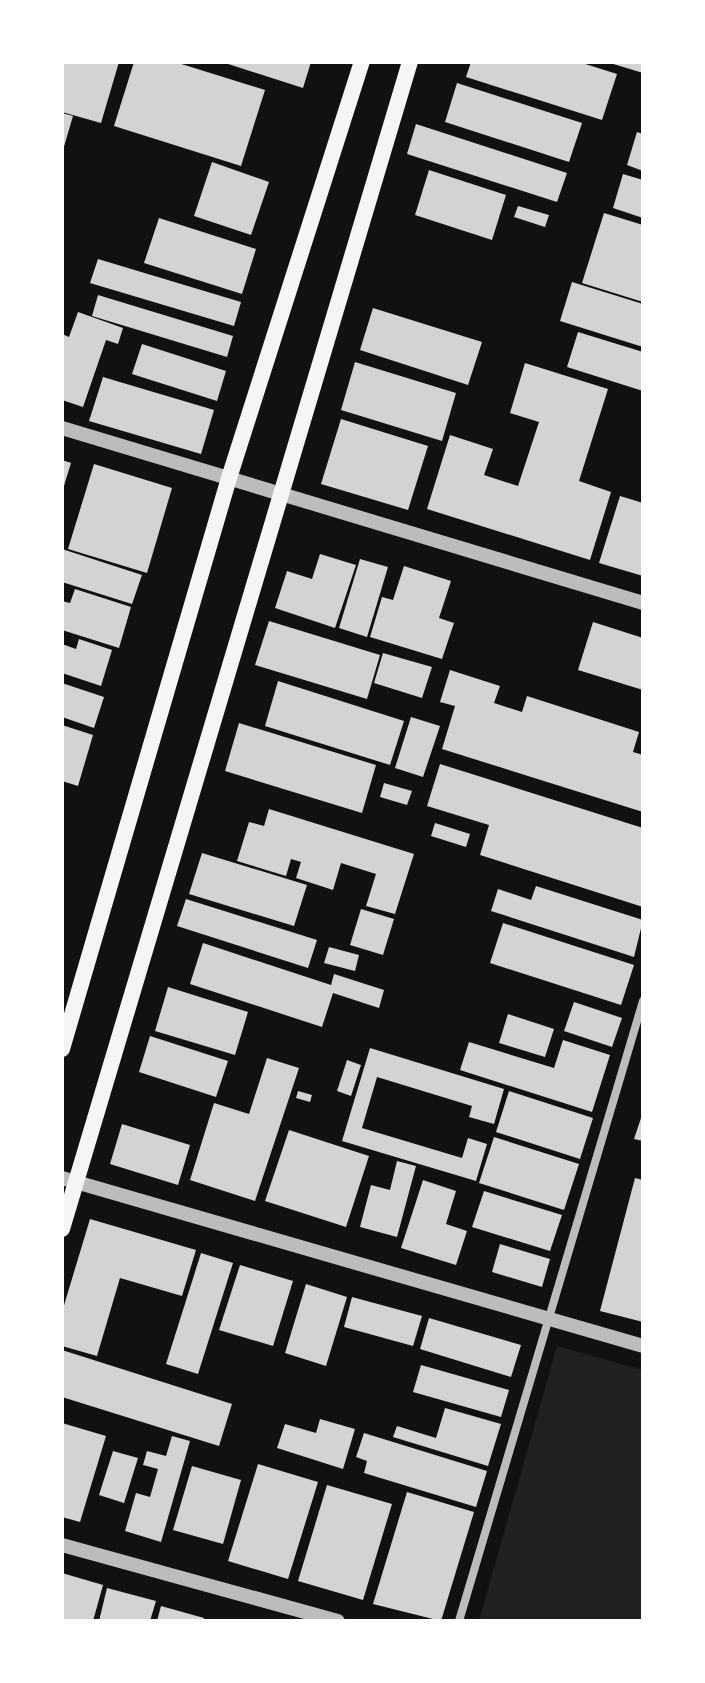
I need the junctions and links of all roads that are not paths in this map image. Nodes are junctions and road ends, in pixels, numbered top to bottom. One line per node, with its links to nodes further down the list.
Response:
1 (362, 62): 4 (main road)
2 (410, 62): 5 (main road)
3 (62, 428): 4 (street)
4 (229, 478): 5 (street); 8 (main road)
5 (282, 495): 6 (street); 9 (main road)
6 (643, 603)
7 (643, 1001): 11 (street)
8 (62, 1049)
9 (69, 1180): 10 (main road); 11 (street)
10 (62, 1229)
11 (547, 1319): 12 (street); 15 (street)
12 (643, 1346)
13 (62, 1545): 14 (street)
14 (338, 1621)
15 (459, 1621)

